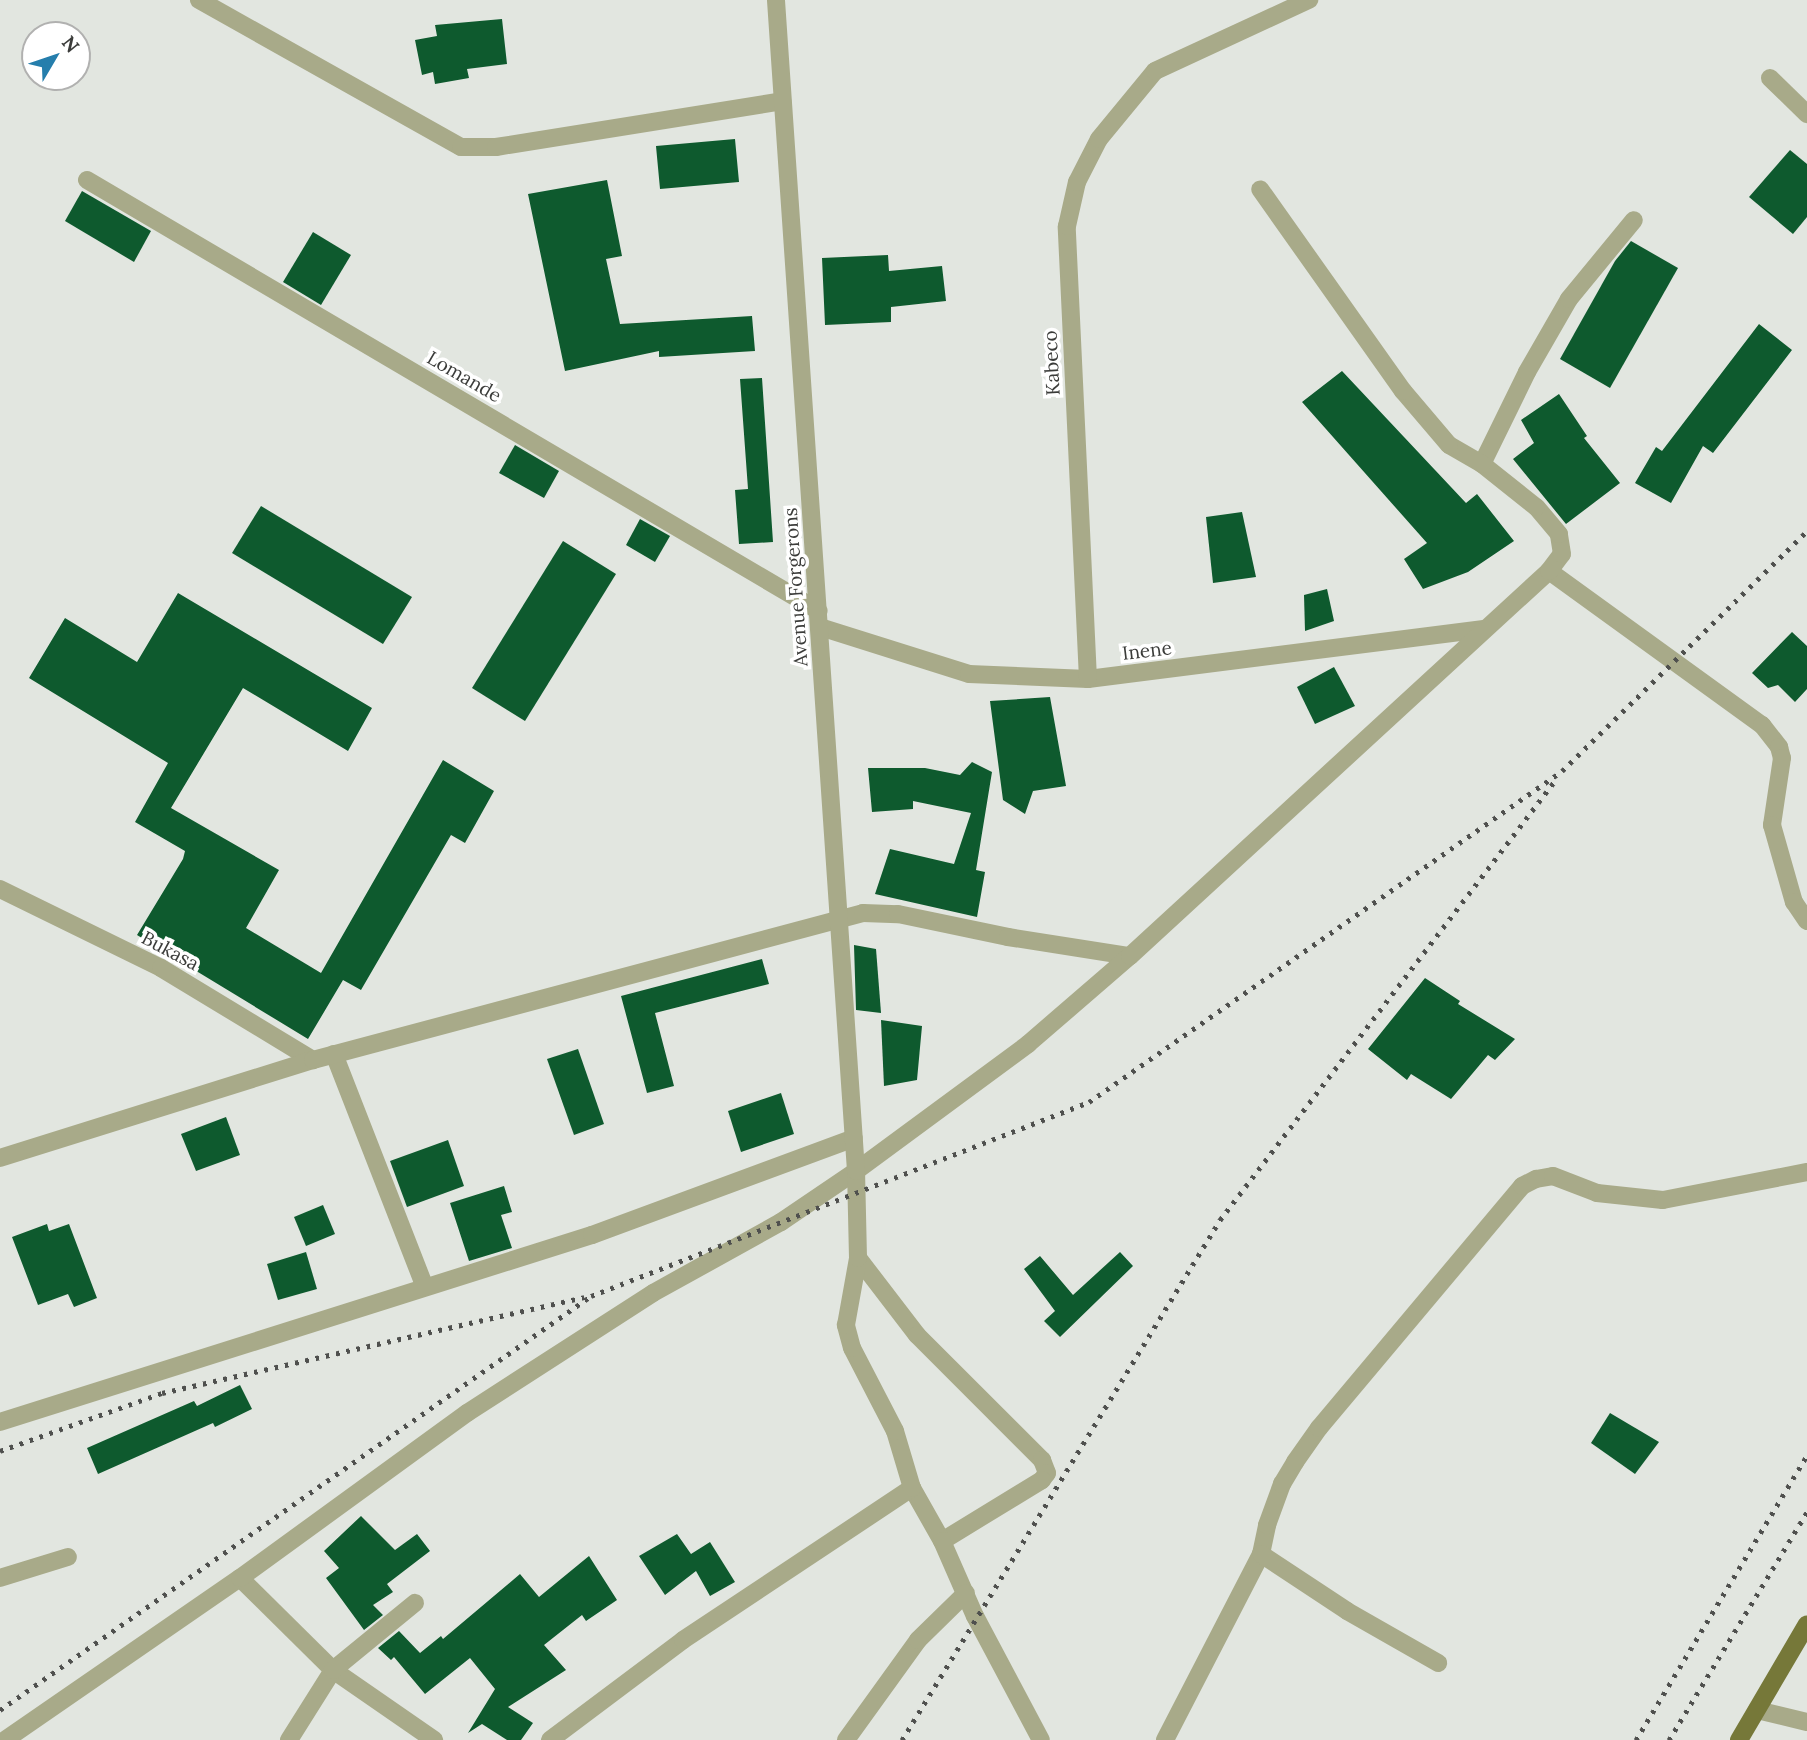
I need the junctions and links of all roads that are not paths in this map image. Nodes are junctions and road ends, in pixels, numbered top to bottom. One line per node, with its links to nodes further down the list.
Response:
1 (200, 0): 5 (street)
2 (776, 0): 5 (street, Avenue Forgerons)
3 (1310, 0): 14 (street, Kabeco)
4 (1770, 78): 6 (street)
5 (782, 101): 12 (street, Avenue Forgerons)
6 (1807, 114)
7 (87, 180): 12 (street, Lomande)
8 (1260, 189): 10 (street)
9 (1634, 220): 10 (street)
10 (1482, 464): 11 (street)
11 (1549, 571): 13 (street); 17 (street)
12 (819, 619): 14 (street, Inene); 16 (street, Avenue Forgerons)
13 (1484, 629): 14 (street, Inene); 18 (street)
14 (1088, 679)
15 (0, 889): 20 (street, Bukasa)
16 (838, 919): 18 (street); 19 (street); 21 (street, Avenue Forgerons)
17 (1807, 921)
18 (1130, 956): 23 (street)
19 (334, 1054): 20 (street); 26 (street)
20 (313, 1060): 22 (street)
21 (853, 1138): 23 (street, Avenue Forgerons); 26 (street)
22 (0, 1158)
23 (856, 1171): 25 (street, Avenue Forgerons); 33 (street)
24 (1807, 1172): 30 (street)
25 (858, 1258): 28 (street, Avenue Forgerons); 29 (street)
26 (425, 1287): 27 (street)
27 (0, 1422)
28 (912, 1488): 29 (street, Avenue Forgerons); 44 (street)
29 (942, 1541): 34 (street, Avenue Forgerons)
30 (1261, 1554): 37 (street); 47 (street)
31 (68, 1557): 32 (street)
32 (0, 1578)
33 (240, 1578): 38 (street); 41 (street)
34 (965, 1593): 45 (street); 46 (street, Avenue Forgerons)
35 (415, 1603): 38 (street)
36 (1807, 1624): 39 (main road)
37 (1438, 1663)
38 (333, 1670): 42 (street); 43 (street)
39 (1757, 1710): 40 (street); 48 (main road)
40 (1807, 1722)
41 (5, 1740)
42 (289, 1740)
43 (434, 1740)
44 (550, 1740)
45 (846, 1740)
46 (1041, 1740)
47 (1165, 1740)
48 (1739, 1740)

